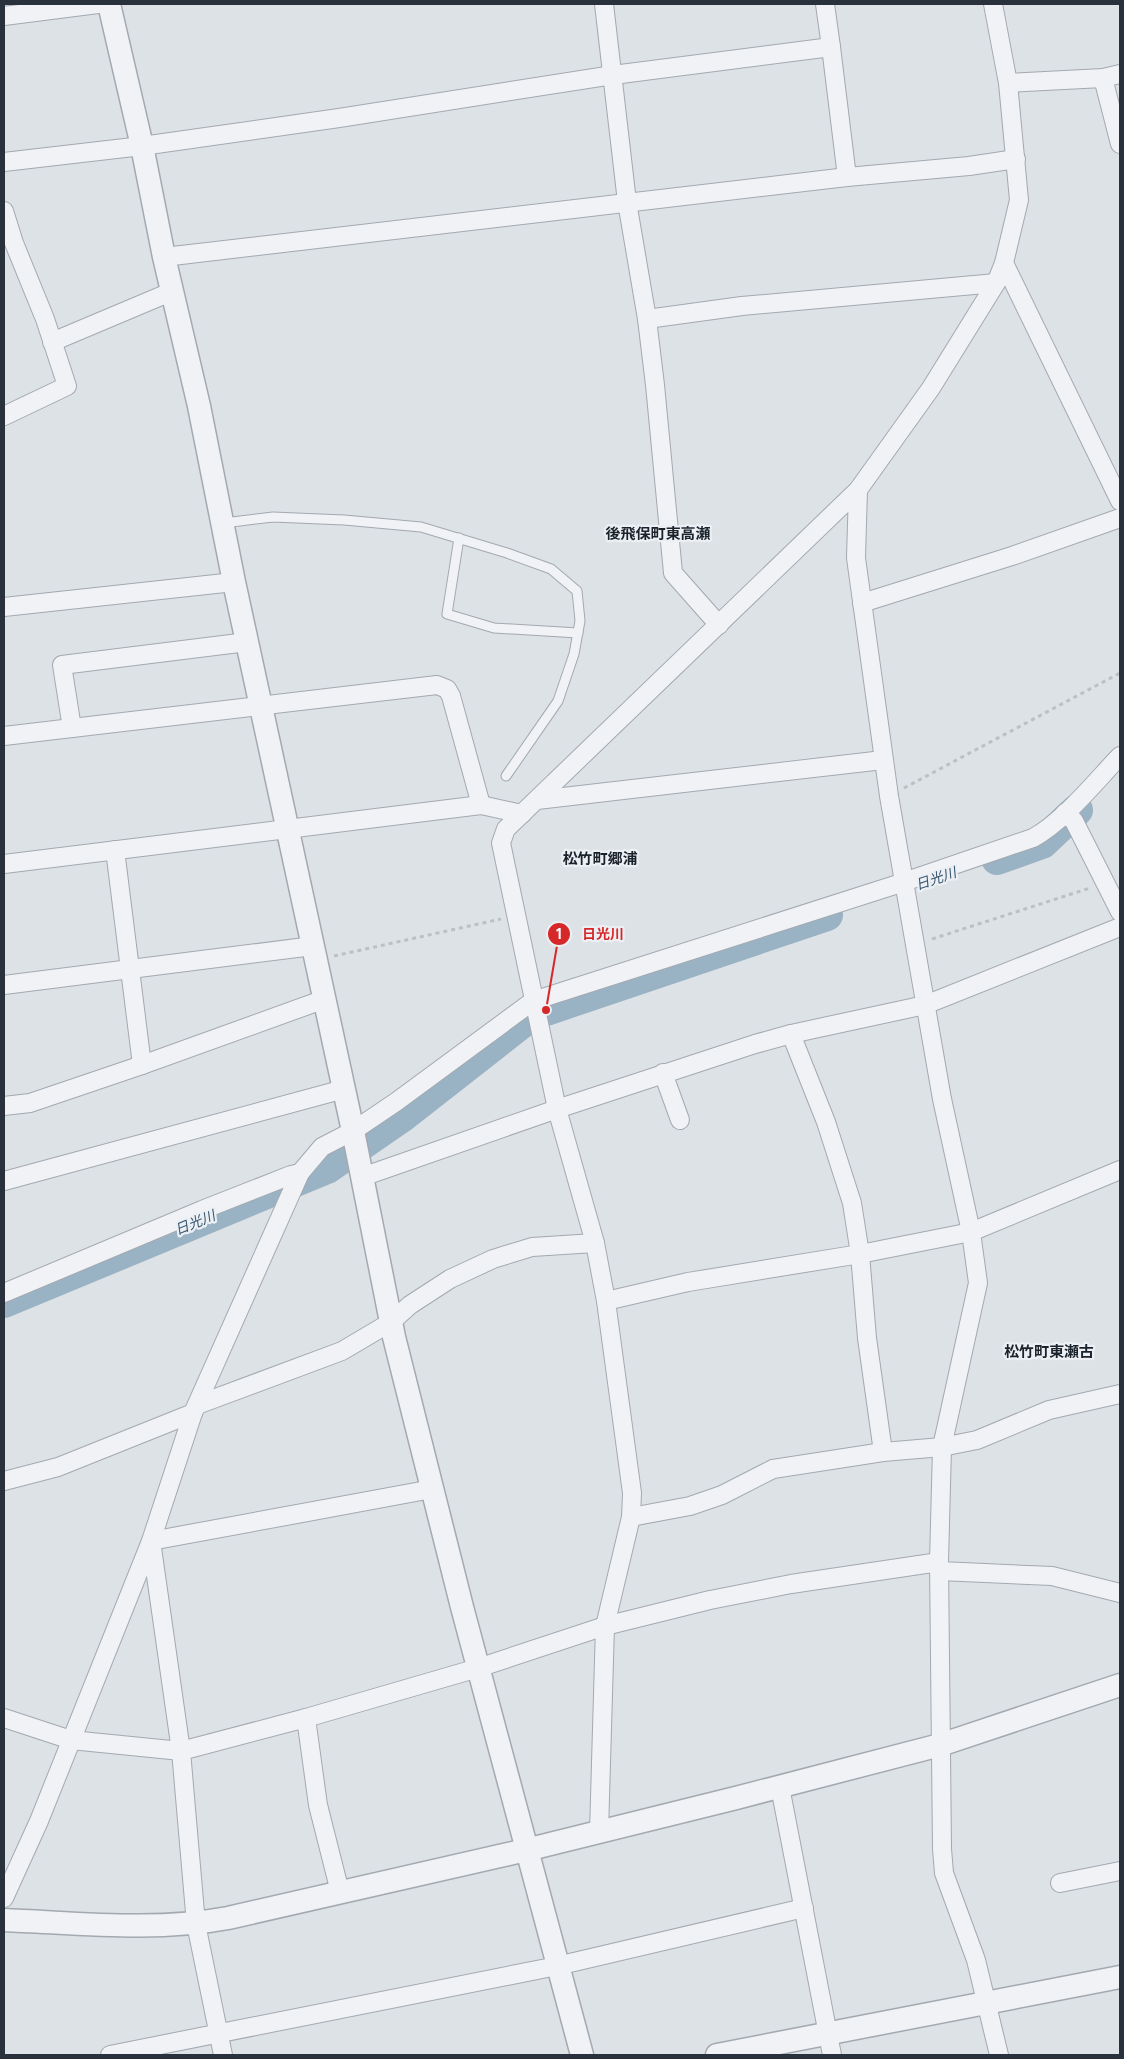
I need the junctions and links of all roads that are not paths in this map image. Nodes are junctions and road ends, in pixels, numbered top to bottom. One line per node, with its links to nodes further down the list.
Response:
1 (98, 4): 6 (street)
2 (110, 4): 12 (street)
3 (604, 4): 8 (street)
4 (824, 4): 7 (street)
5 (994, 4): 10 (street)
6 (4, 16)
7 (831, 47): 8 (street); 15 (street)
8 (613, 75): 12 (street); 16 (street)
9 (1112, 76): 10 (street); 11 (street)
10 (1008, 84): 13 (street)
11 (1120, 144)
12 (142, 146): 14 (street); 18 (street)
13 (1016, 159): 15 (street); 19 (street)
14 (4, 162)
15 (847, 176): 16 (street)
16 (627, 202): 18 (street); 22 (street)
17 (4, 211): 23 (street)
18 (164, 257): 21 (street)
19 (1004, 263): 20 (street); 26 (street)
20 (996, 283): 22 (street); 25 (street)
21 (173, 291): 23 (street); 28 (street)
22 (647, 319): 33 (street)
23 (52, 342): 24 (street)
24 (4, 416)
25 (858, 490): 31 (street); 33 (street)
26 (1120, 501)
27 (1120, 518): 31 (street)
28 (224, 523): 29 (lane); 30 (street)
29 (459, 538): 34 (lane); 34 (lane)
30 (234, 582): 32 (street); 35 (street)
31 (862, 603): 40 (street)
32 (4, 607)
33 (719, 625): 42 (street)
34 (578, 633): 41 (lane)
35 (247, 642): 36 (street); 37 (street)
36 (261, 705): 37 (street); 43 (street); 46 (street)
37 (72, 728): 38 (street)
38 (4, 736)
39 (1120, 756): 45 (street)
40 (884, 760): 42 (street); 49 (street)
41 (506, 776)
42 (537, 800): 44 (street)
43 (480, 805): 44 (street); 46 (street)
44 (522, 814): 57 (street)
45 (1069, 816): 49 (street); 50 (street)
46 (288, 830): 47 (street); 52 (street)
47 (114, 850): 48 (street); 53 (street)
48 (4, 864)
49 (904, 887): 56 (street); 57 (street)
50 (1120, 912)
51 (1120, 927): 56 (street)
52 (315, 953): 53 (street); 55 (street)
53 (130, 969): 54 (street); 59 (street)
54 (4, 985)
55 (325, 999): 59 (street); 61 (street)
56 (925, 1005): 58 (street); 70 (street)
57 (535, 1009): 63 (street); 65 (street)
58 (790, 1034): 60 (street); 72 (street)
59 (142, 1065): 62 (street)
60 (663, 1073): 63 (street); 64 (street)
61 (344, 1089): 65 (street); 69 (street)
62 (4, 1106)
63 (557, 1108): 67 (street); 71 (street)
64 (680, 1120)
65 (355, 1141): 67 (street); 68 (street)
66 (1120, 1170): 70 (street)
67 (362, 1177): 75 (street)
68 (298, 1178): 73 (street); 77 (street)
69 (4, 1181)
70 (971, 1232): 72 (street); 78 (street)
71 (595, 1243): 74 (street); 75 (street)
72 (860, 1254): 74 (street); 79 (street)
73 (4, 1293)
74 (606, 1301): 82 (street)
75 (391, 1322): 77 (street); 81 (street)
76 (1120, 1394): 78 (street)
77 (195, 1409): 80 (street); 83 (street)
78 (942, 1447): 79 (street); 84 (street)
79 (883, 1452): 82 (street)
80 (4, 1481)
81 (432, 1490): 83 (street); 87 (street)
82 (631, 1517): 86 (street)
83 (151, 1541): 91 (street); 93 (street)
84 (939, 1567): 85 (street); 86 (street); 92 (street)
85 (1120, 1593)
86 (605, 1626): 87 (street); 95 (street)
87 (478, 1668): 90 (street); 96 (street)
88 (1120, 1685): 92 (street)
89 (4, 1718): 91 (street)
90 (306, 1718): 93 (street); 100 (street)
91 (71, 1740): 93 (street); 99 (street)
92 (940, 1745): 94 (street); 106 (street)
93 (180, 1751): 103 (street)
94 (780, 1787): 95 (street); 101 (street)
95 (598, 1832): 96 (street)
96 (526, 1850): 100 (street); 104 (street)
97 (1120, 1871): 98 (street)
98 (1060, 1883)
99 (6, 1889)
100 (340, 1892): 103 (street)
101 (804, 1908): 104 (street); 107 (street)
102 (4, 1920): 103 (street)
103 (196, 1924): 108 (street)
104 (557, 1966): 108 (street); 111 (street)
105 (1120, 1977): 106 (street)
106 (987, 2004): 107 (street); 114 (street)
107 (828, 2032): 112 (street); 113 (street)
108 (219, 2035): 109 (street); 110 (street)
109 (110, 2055)
110 (223, 2055)
111 (582, 2055)
112 (717, 2055)
113 (832, 2055)
114 (999, 2055)

